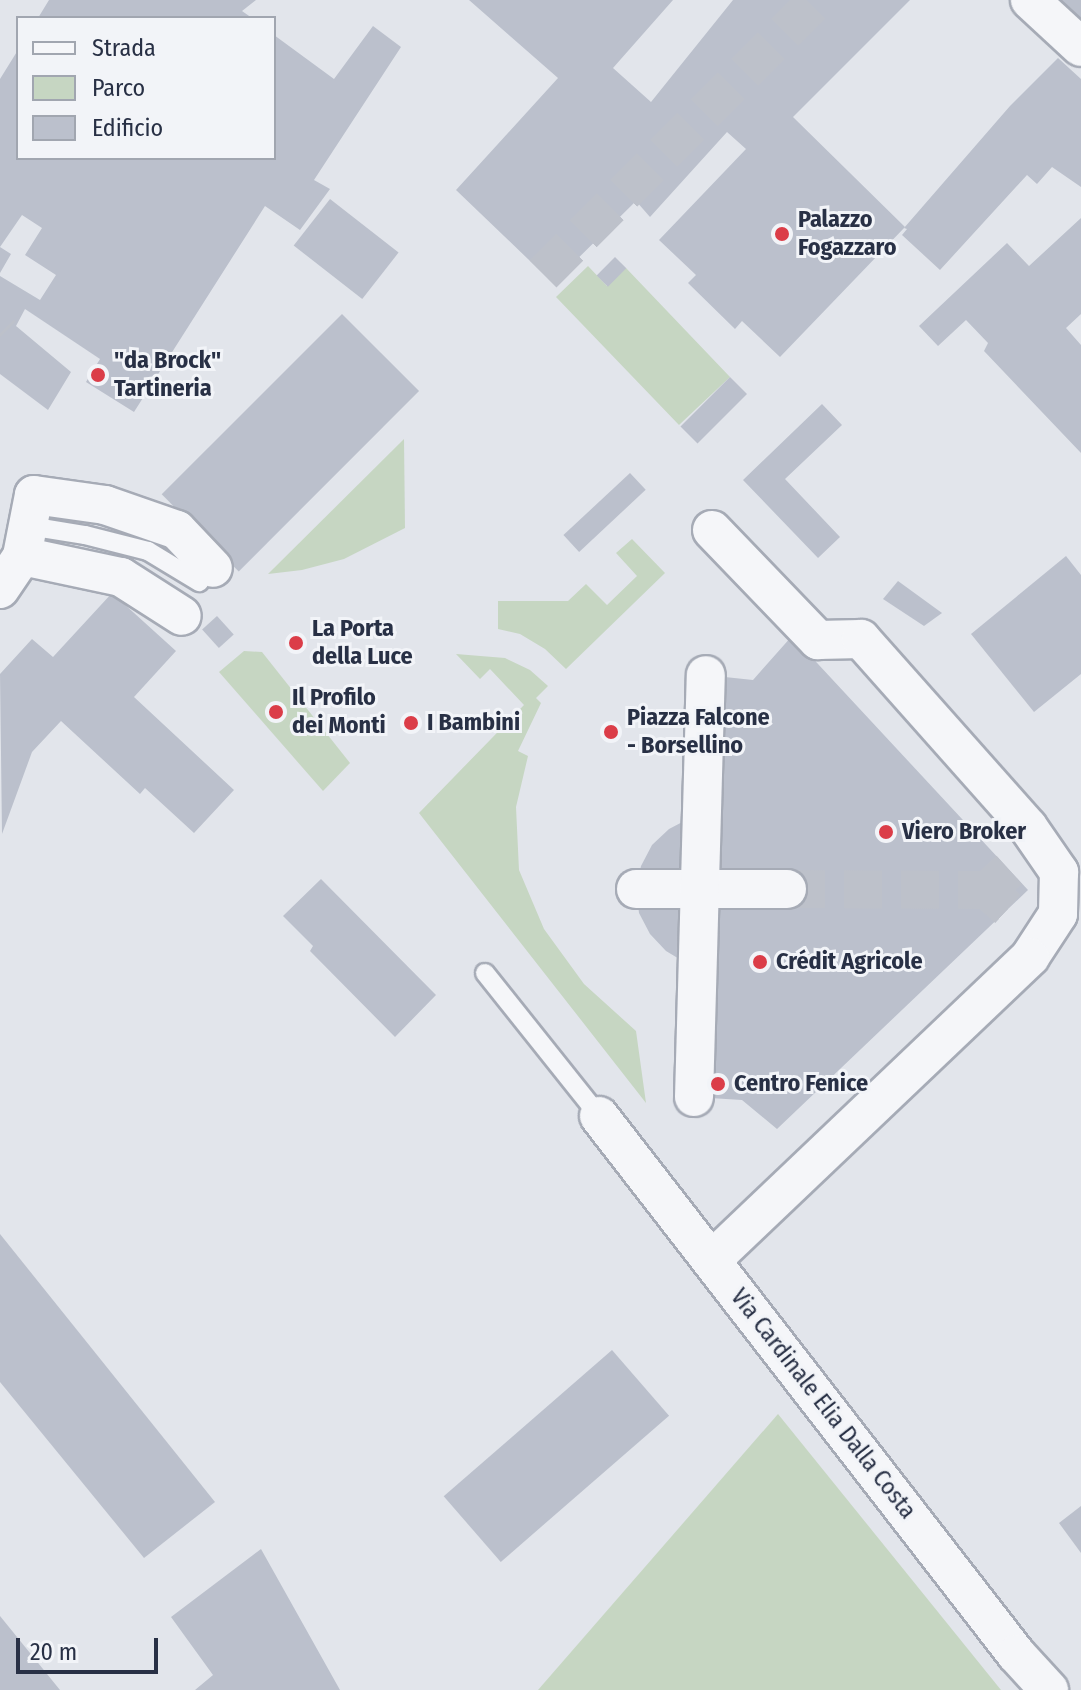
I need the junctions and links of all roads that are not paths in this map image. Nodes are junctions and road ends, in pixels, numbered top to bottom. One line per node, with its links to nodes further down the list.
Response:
1 (1030, 0): 2 (street)
2 (1081, 47)
3 (712, 530): 15 (street)
4 (17, 533): 5 (street); 6 (street); 7 (street)
5 (206, 575)
6 (0, 589)
7 (182, 616)
8 (706, 675): 10 (street)
9 (636, 889): 10 (street)
10 (700, 889): 11 (street); 13 (street)
11 (787, 889)
12 (485, 973): 14 (lane)
13 (694, 1097)
14 (599, 1116): 15 (street, Via Cardinale Elia Dalla Costa)
15 (712, 1260): 16 (street, Via Cardinale Elia Dalla Costa)
16 (1049, 1690)

